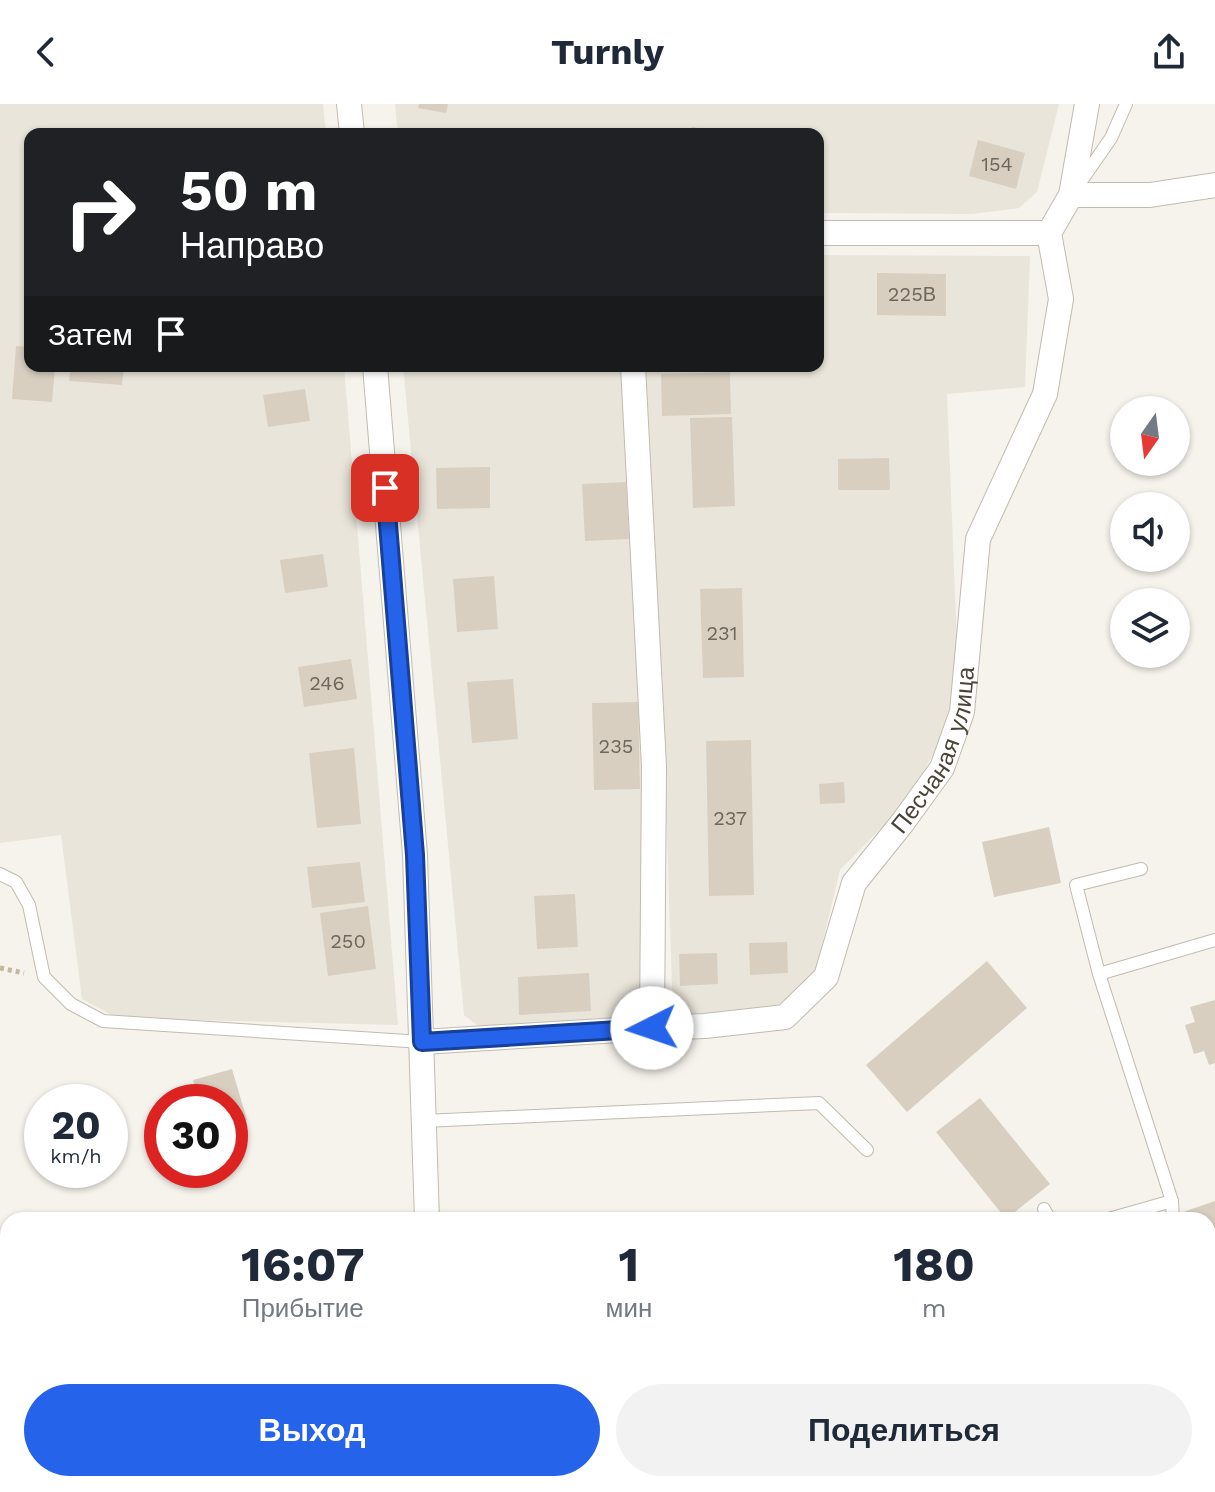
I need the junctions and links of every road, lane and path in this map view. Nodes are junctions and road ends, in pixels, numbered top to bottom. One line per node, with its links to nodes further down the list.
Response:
1 (349, 104): 4 (street)
2 (1087, 104): 6 (street)
3 (1126, 104): 6 (lane)
4 (351, 128)
5 (1215, 185): 6 (street)
6 (1071, 195): 8 (street)
7 (824, 233): 8 (street)
8 (1049, 233): 15 (street, Песчаная улица)
9 (375, 372): 16 (street)
10 (633, 372): 15 (street)
11 (1141, 869): 14 (lane)
12 (0, 874): 16 (lane)
13 (1215, 940): 14 (lane)
14 (1099, 974): 19 (lane)
15 (652, 1028): 16 (street, Песчаная улица)
16 (422, 1042): 17 (street)
17 (424, 1121): 18 (lane); 20 (street)
18 (867, 1150)
19 (1172, 1201): 21 (lane); 22 (lane)
20 (427, 1212)
21 (1133, 1212)
22 (1173, 1212)

